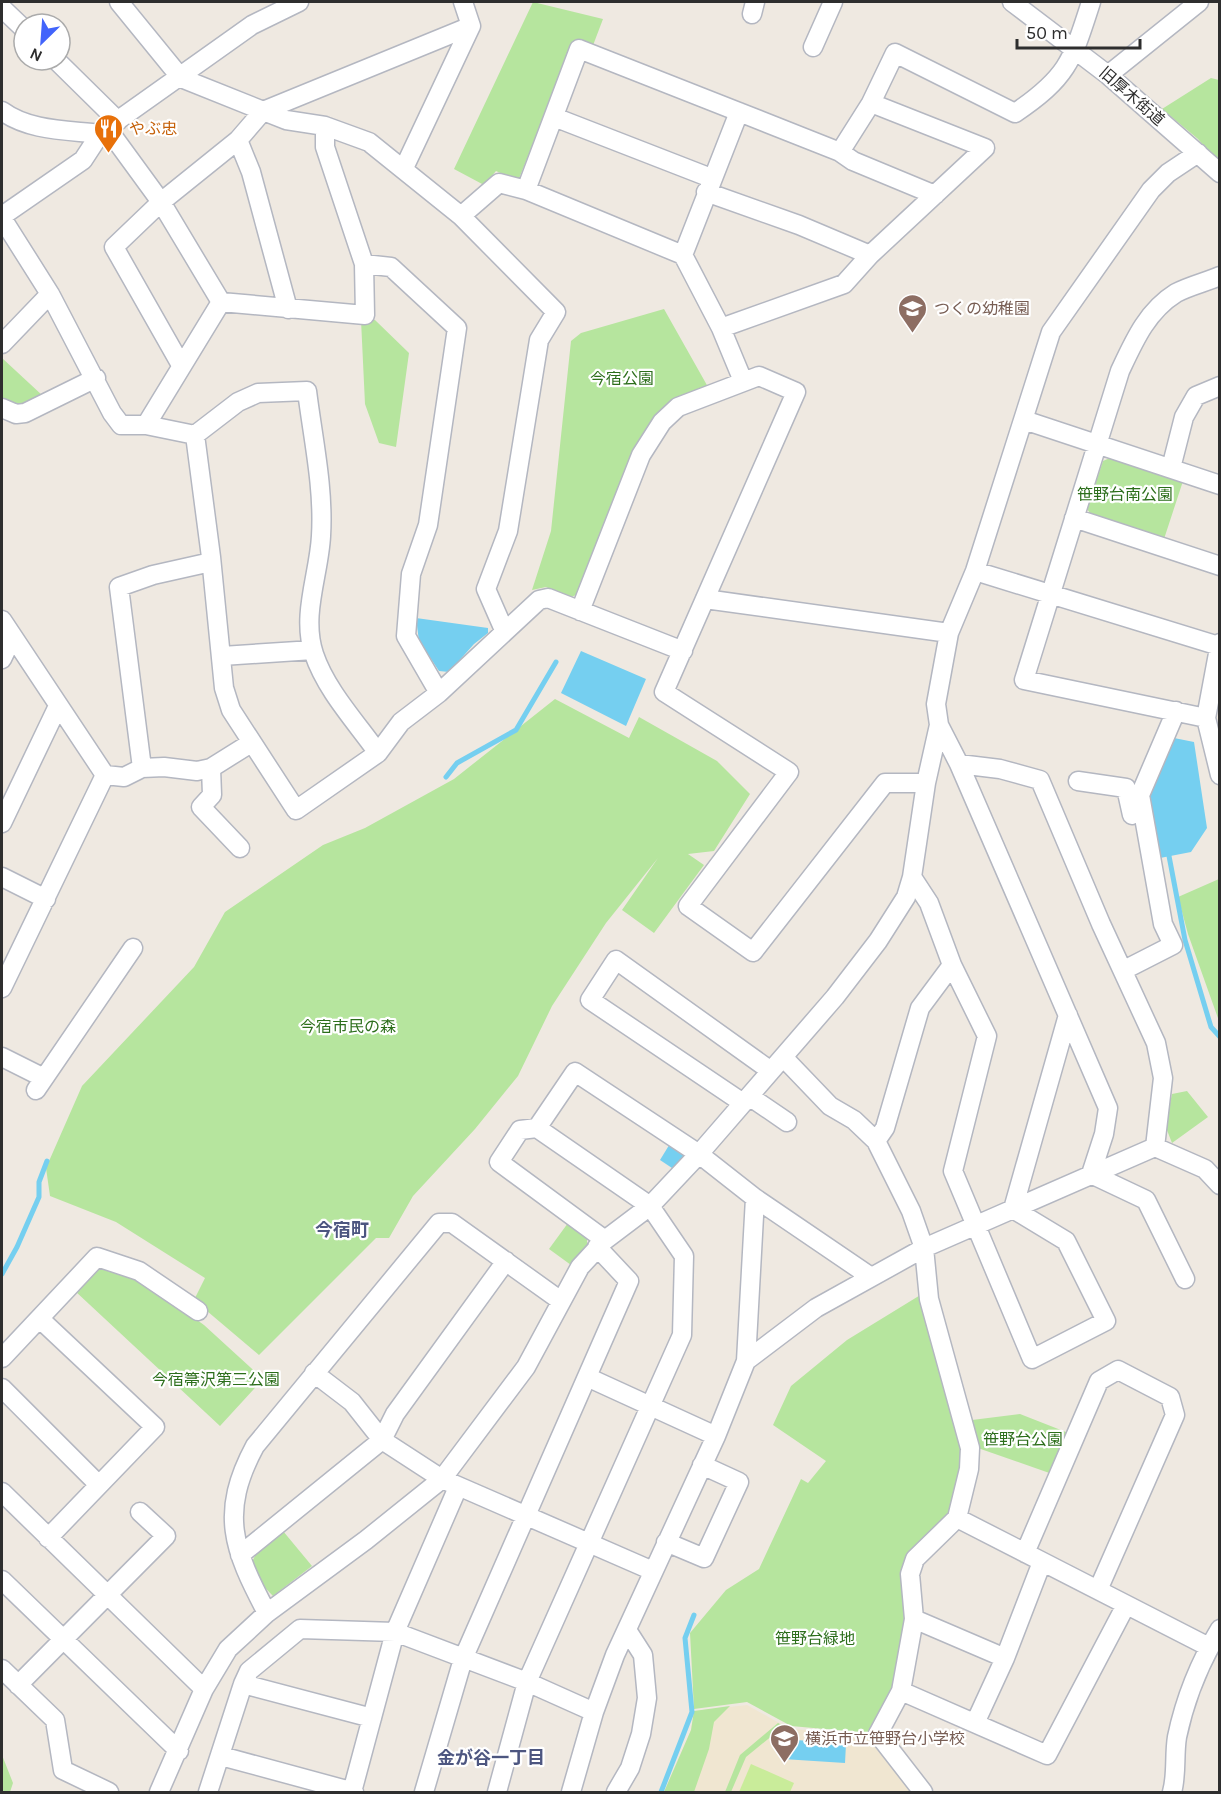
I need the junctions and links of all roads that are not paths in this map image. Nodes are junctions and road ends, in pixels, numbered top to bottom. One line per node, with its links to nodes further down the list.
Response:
1 (299, 2): 13 (street)
2 (463, 2): 8 (street)
3 (833, 2): 9 (street)
4 (1012, 2): 10 (street, 旧厚木街道)
5 (1091, 2): 10 (street)
6 (1195, 2): 12 (street)
7 (128, 5): 13 (street)
8 (471, 26): 16 (street); 24 (street)
9 (813, 47)
10 (1076, 50): 12 (street, 旧厚木街道); 14 (street)
11 (65, 72): 20 (street)
12 (1108, 75): 23 (street, 旧厚木街道)
13 (181, 78): 16 (street); 20 (street)
14 (871, 103): 22 (street); 28 (street)
15 (2, 111): 20 (street)
16 (263, 111): 19 (street); 21 (street)
17 (739, 112): 18 (street); 22 (street); 26 (street)
18 (554, 117): 26 (street); 27 (street)
19 (325, 126): 24 (street); 34 (street)
20 (108, 128): 29 (street); 31 (street)
21 (238, 140): 29 (street); 38 (street)
22 (840, 152): 28 (street)
23 (1198, 153): 25 (street, 旧厚木街道); 46 (street)
24 (404, 168): 30 (street)
25 (1220, 173)
26 (709, 185): 32 (street); 33 (street)
27 (526, 190): 30 (street); 32 (street)
28 (935, 195): 33 (street)
29 (161, 202): 37 (street); 41 (street)
30 (460, 216): 60 (street)
31 (2, 217): 36 (street)
32 (682, 255): 39 (street)
33 (870, 255): 39 (street)
34 (364, 264): 38 (street); 68 (street)
35 (1219, 278): 49 (street)
36 (50, 294): 40 (street); 42 (street)
37 (221, 302): 38 (street); 41 (street)
38 (288, 309)
39 (721, 328): 43 (street)
40 (2, 344)
41 (182, 365): 47 (street)
42 (96, 378): 45 (street); 47 (street)
43 (743, 381): 57 (street); 58 (street)
44 (1220, 386): 50 (street)
45 (2, 408)
46 (1024, 420): 49 (street); 55 (street)
47 (146, 425): 48 (street)
48 (195, 435): 53 (street); 64 (street)
49 (1098, 444): 50 (street); 52 (street)
50 (1171, 468): 51 (street)
51 (1220, 484)
52 (1074, 518): 54 (street); 56 (street)
53 (212, 562): 66 (street); 76 (street)
54 (1220, 566)
55 (975, 571): 56 (street); 61 (street)
56 (1052, 596): 63 (street); 70 (street)
57 (705, 599): 61 (street); 65 (street)
58 (580, 611): 60 (street); 65 (street)
59 (2, 620): 62 (street)
60 (504, 630): 68 (street)
61 (949, 633): 72 (street)
62 (12, 638): 67 (street); 69 (street)
63 (1219, 645): 71 (street)
64 (313, 650): 66 (street); 74 (street)
65 (683, 651): 81 (street)
66 (222, 656): 73 (street)
67 (2, 659)
68 (439, 693): 74 (street)
69 (58, 706): 78 (street); 82 (street)
70 (1176, 711): 71 (street); 84 (street)
71 (1206, 718): 79 (street)
72 (939, 725): 75 (street); 81 (street)
73 (251, 744): 74 (street); 77 (street)
74 (378, 753)
75 (959, 764): 90 (street); 92 (street)
76 (142, 768): 77 (street); 78 (street)
77 (211, 768): 83 (street)
78 (105, 775): 87 (street)
79 (1220, 775)
80 (1078, 781): 84 (street)
81 (926, 783): 86 (street)
82 (2, 823)
83 (240, 848)
84 (1154, 868): 90 (street)
85 (2, 877): 87 (street)
86 (912, 877): 89 (street); 94 (street)
87 (46, 898): 91 (street)
88 (133, 948): 93 (street)
89 (952, 965): 98 (street); 106 (street)
90 (1124, 970): 99 (street)
91 (2, 988)
92 (1068, 1015): 101 (street); 105 (street)
93 (2, 1058)
94 (777, 1064): 95 (street); 95 (street); 98 (street)
95 (746, 1100): 96 (street); 100 (street)
96 (787, 1122)
97 (537, 1128): 100 (street); 104 (street); 107 (street)
98 (876, 1141): 108 (street)
99 (1155, 1147): 101 (street); 102 (street)
100 (699, 1154): 103 (street); 104 (street)
101 (1091, 1174): 105 (street); 111 (street)
102 (1220, 1185)
103 (755, 1198): 110 (street); 116 (street)
104 (650, 1206): 107 (street); 120 (street)
105 (1013, 1209): 106 (street); 106 (street)
106 (976, 1227): 108 (street)
107 (601, 1244): 112 (street); 118 (street)
108 (924, 1248): 110 (street); 129 (street)
109 (506, 1261): 112 (street); 117 (street); 122 (street)
110 (871, 1277): 116 (street)
111 (1185, 1279)
112 (561, 1301): 124 (street)
113 (198, 1311): 114 (street)
114 (39, 1319): 115 (street); 125 (street)
115 (2, 1358)
116 (747, 1361): 121 (street)
117 (314, 1372): 122 (street); 134 (street)
118 (588, 1377): 120 (street); 128 (street)
119 (2, 1388): 125 (street)
120 (651, 1406): 121 (street); 132 (street)
121 (716, 1436): 123 (street)
122 (382, 1440): 124 (street); 134 (street)
123 (702, 1465): 131 (street); 131 (street)
124 (450, 1483): 128 (street); 141 (street); 145 (street)
125 (99, 1485): 130 (street)
126 (2, 1492): 130 (street)
127 (140, 1512): 139 (street)
128 (528, 1515): 132 (street); 149 (street)
129 (957, 1518): 133 (street); 142 (street)
130 (48, 1538): 139 (street)
131 (666, 1542): 136 (street)
132 (590, 1543): 136 (street); 151 (street)
133 (1025, 1553): 135 (street); 138 (street)
134 (240, 1554): 141 (street)
135 (1042, 1562): 138 (street); 148 (street)
136 (653, 1571): 144 (street)
137 (2, 1580): 146 (street)
138 (1098, 1590): 140 (street)
139 (107, 1595): 146 (street); 154 (street)
140 (1126, 1605): 147 (street); 158 (street)
141 (267, 1613): 154 (street)
142 (914, 1619): 148 (street); 155 (street)
143 (1220, 1629): 147 (street)
144 (627, 1630): 156 (street); 168 (street)
145 (395, 1632): 149 (street); 152 (street); 157 (street)
146 (64, 1639): 153 (street); 159 (street)
147 (1209, 1647): 170 (street)
148 (1005, 1658): 158 (street)
149 (463, 1659): 151 (street); 165 (street)
150 (2, 1669): 153 (street)
151 (527, 1682): 156 (street); 166 (street)
152 (243, 1684): 157 (street); 160 (street)
153 (18, 1685): 161 (street)
154 (204, 1689): 159 (street)
155 (901, 1691): 158 (street); 169 (street)
156 (594, 1712): 167 (street)
157 (372, 1718): 164 (street)
158 (976, 1721)
159 (179, 1751): 162 (street)
160 (221, 1756): 163 (street); 164 (street)
161 (109, 1792)
162 (159, 1792)
163 (208, 1792)
164 (353, 1792)
165 (424, 1792)
166 (497, 1792)
167 (571, 1792)
168 (616, 1792)
169 (923, 1792)
170 (1172, 1792)

